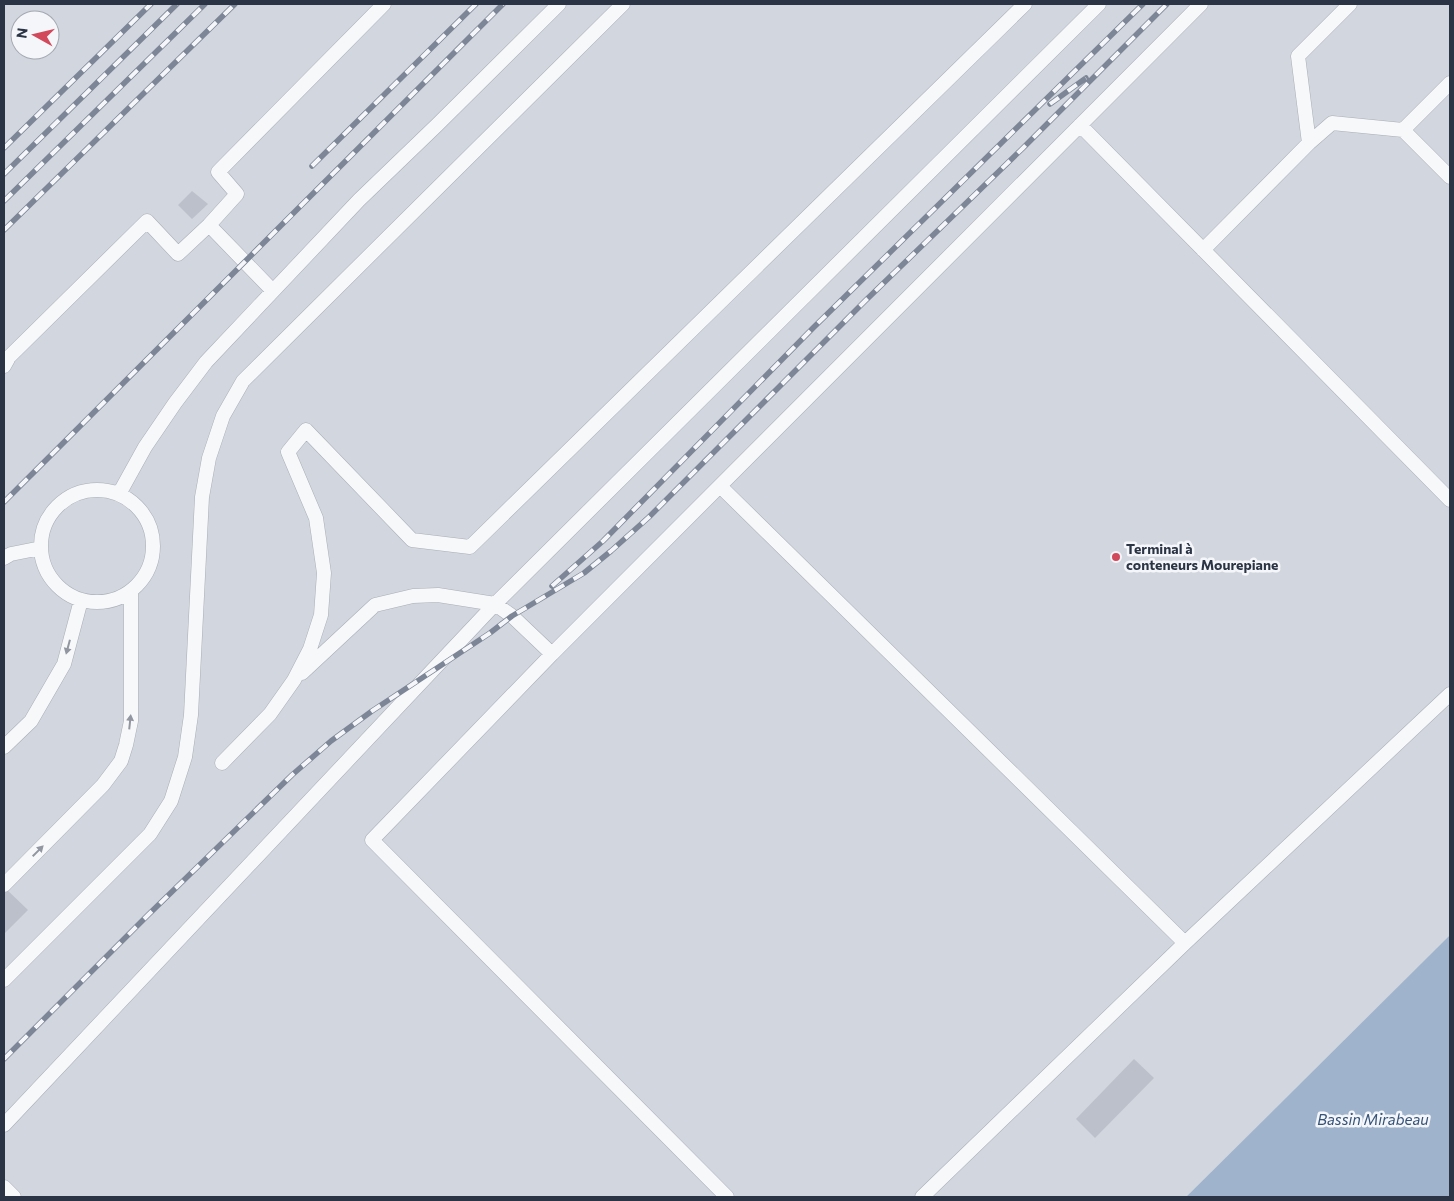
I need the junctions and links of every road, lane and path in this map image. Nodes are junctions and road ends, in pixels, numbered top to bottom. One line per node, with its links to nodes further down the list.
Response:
1 (384, 4): 13 (lane)
2 (559, 4): 15 (lane)
3 (624, 4): 32 (lane)
4 (1025, 4): 26 (lane)
5 (1099, 4): 24 (lane)
6 (1202, 4): 9 (lane)
7 (1350, 4): 11 (lane)
8 (1450, 83): 10 (lane)
9 (1080, 125): 14 (lane); 17 (lane)
10 (1403, 130): 11 (lane); 12 (lane)
11 (1309, 143): 14 (lane)
12 (1450, 177)
13 (209, 225): 15 (lane); 16 (lane)
14 (1203, 250): 19 (lane)
15 (273, 291): 18 (lane)
16 (4, 366)
17 (720, 486): 25 (lane); 31 (lane)
18 (119, 494): 20 (lane); 22 (lane)
19 (1450, 500)
20 (41, 548): 21 (lane); 23 (lane)
21 (4, 558)
22 (131, 590): 23 (lane); 30 (lane, one-way to 22)
23 (81, 600): 28 (lane, one-way to 28)
24 (495, 604): 25 (lane); 26 (lane); 33 (lane)
25 (552, 654): 36 (lane)
26 (294, 680): 29 (lane)
27 (1450, 694): 31 (lane)
28 (4, 748)
29 (222, 763)
30 (4, 885)
31 (1185, 943): 37 (lane)
32 (4, 980)
33 (4, 1125)
34 (4, 1187): 35 (lane)
35 (14, 1197)
36 (727, 1197)
37 (922, 1197)

